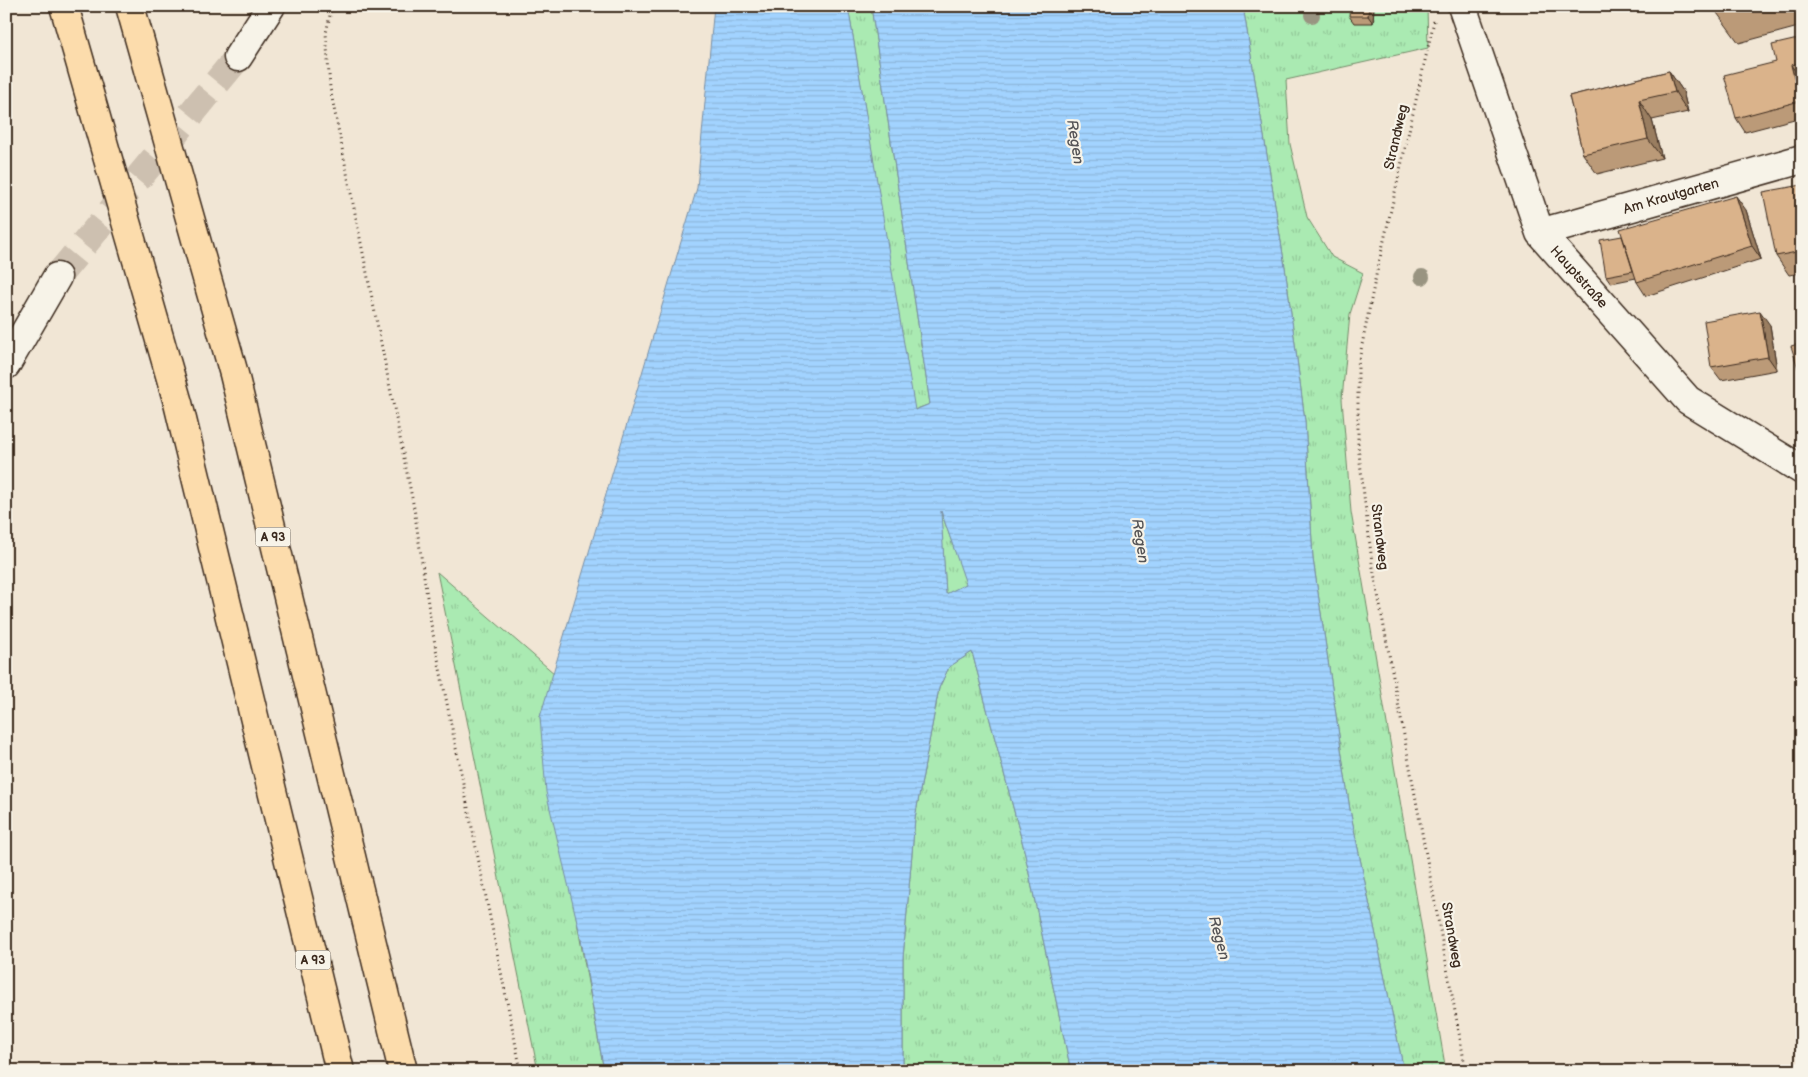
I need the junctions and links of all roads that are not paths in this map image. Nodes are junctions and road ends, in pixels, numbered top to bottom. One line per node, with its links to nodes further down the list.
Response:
1 (64, 6): 11 (highway, A 93)
2 (130, 6): 12 (highway, A 93)
3 (271, 6): 5 (street)
4 (1462, 6): 7 (street, Hauptstraße)
5 (238, 57)
6 (1802, 159): 7 (street, Am Krautgarten)
7 (1540, 233): 10 (street, Hauptstraße)
8 (57, 277): 9 (street)
9 (6, 365)
10 (1802, 470)
11 (340, 1071)
12 (403, 1071)

